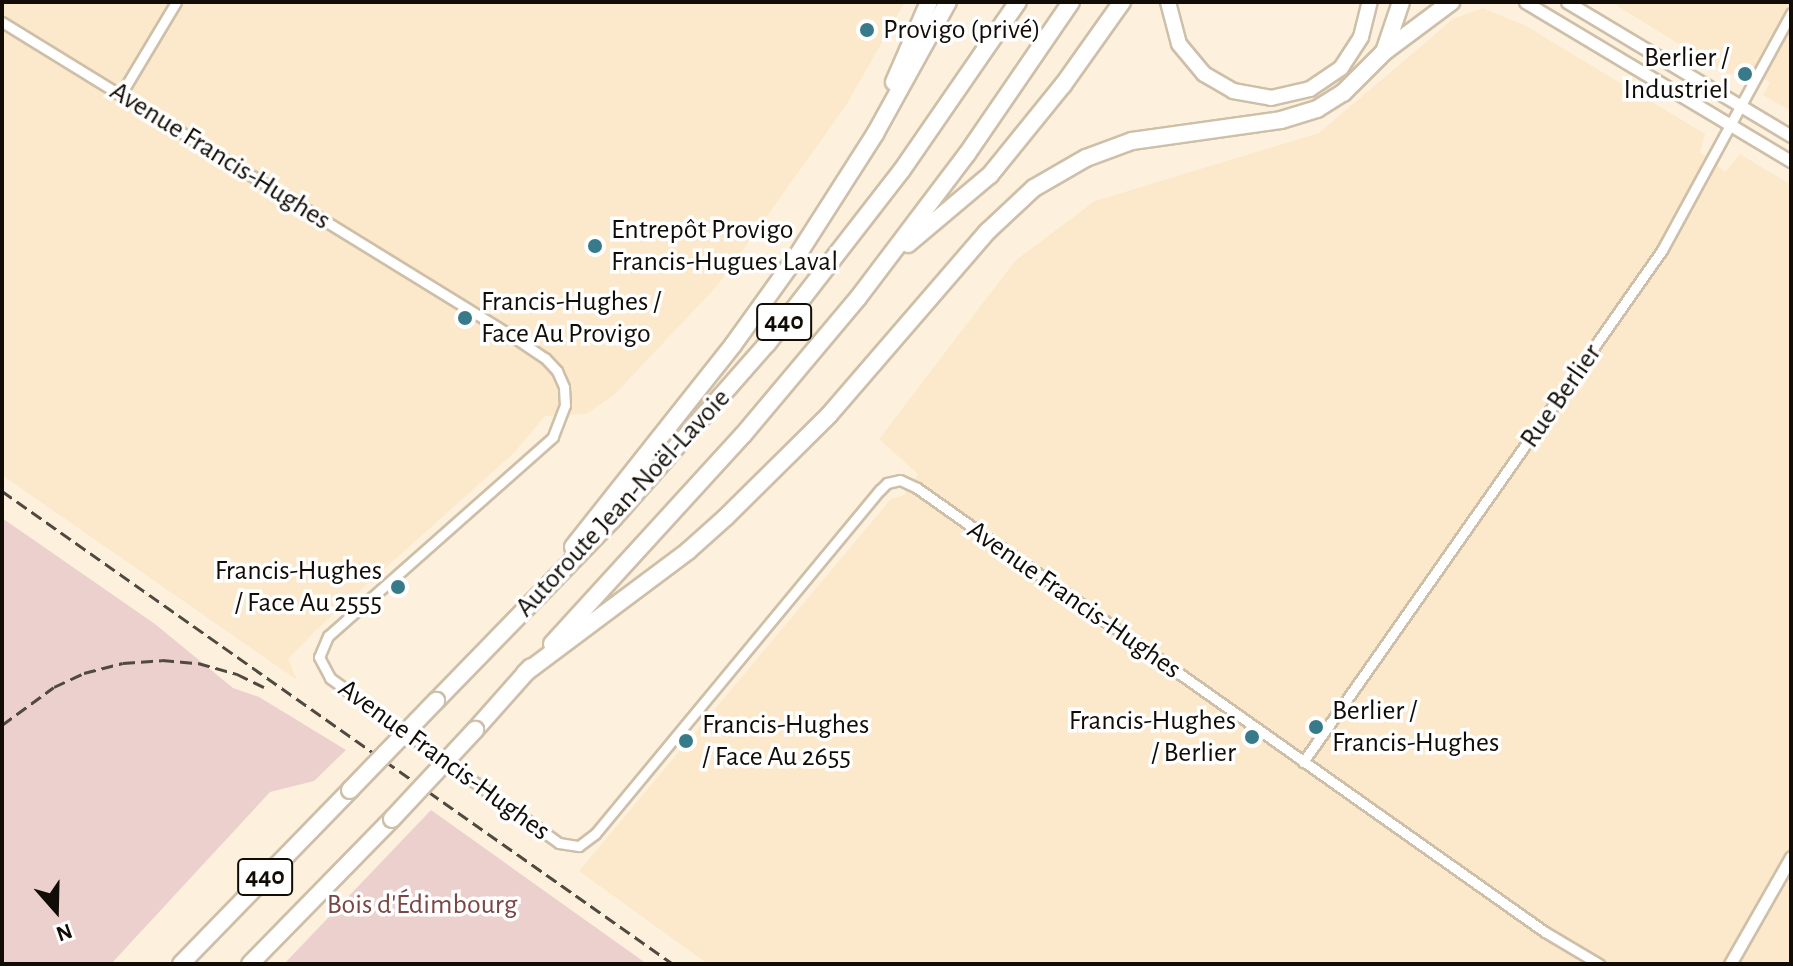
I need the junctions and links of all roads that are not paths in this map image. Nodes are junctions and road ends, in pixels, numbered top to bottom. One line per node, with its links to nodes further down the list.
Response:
1 (176, 2): 16 (street)
2 (929, 2): 20 (highway)
3 (948, 2): 20 (highway)
4 (1018, 2): 23 (highway, Autoroute Jean-Noël-Lavoie / 440)
5 (1071, 2): 22 (highway, Autoroute Jean-Noël-Lavoie / 440)
6 (1122, 2): 22 (highway)
7 (1168, 2): 8 (main road)
8 (1370, 2)
9 (1401, 2): 15 (highway)
10 (1451, 2): 15 (highway)
11 (1525, 2): 18 (street)
12 (1567, 2): 17 (street)
13 (1791, 13): 17 (street, Rue Berlier)
14 (2, 22): 16 (street, Avenue Francis-Hughes)
15 (1384, 52): 24 (highway)
16 (121, 94): 25 (street, Avenue Francis-Hughes)
17 (1742, 106): 18 (street, Rue Berlier); 19 (street)
18 (1732, 126): 21 (street); 25 (street, Rue Berlier)
19 (1791, 136)
20 (866, 150): 23 (highway)
21 (1791, 161)
22 (883, 266): 24 (highway, Autoroute Jean-Noël-Lavoie / 440)
23 (518, 617): 27 (highway, Autoroute Jean-Noël-Lavoie / 440, bridge)
24 (525, 673): 28 (highway, Autoroute Jean-Noël-Lavoie / 440, bridge)
25 (1303, 762): 29 (street, Avenue Francis-Hughes)
26 (1791, 857): 30 (street)
27 (181, 964)
28 (250, 964)
29 (1599, 964)
30 (1730, 964)

